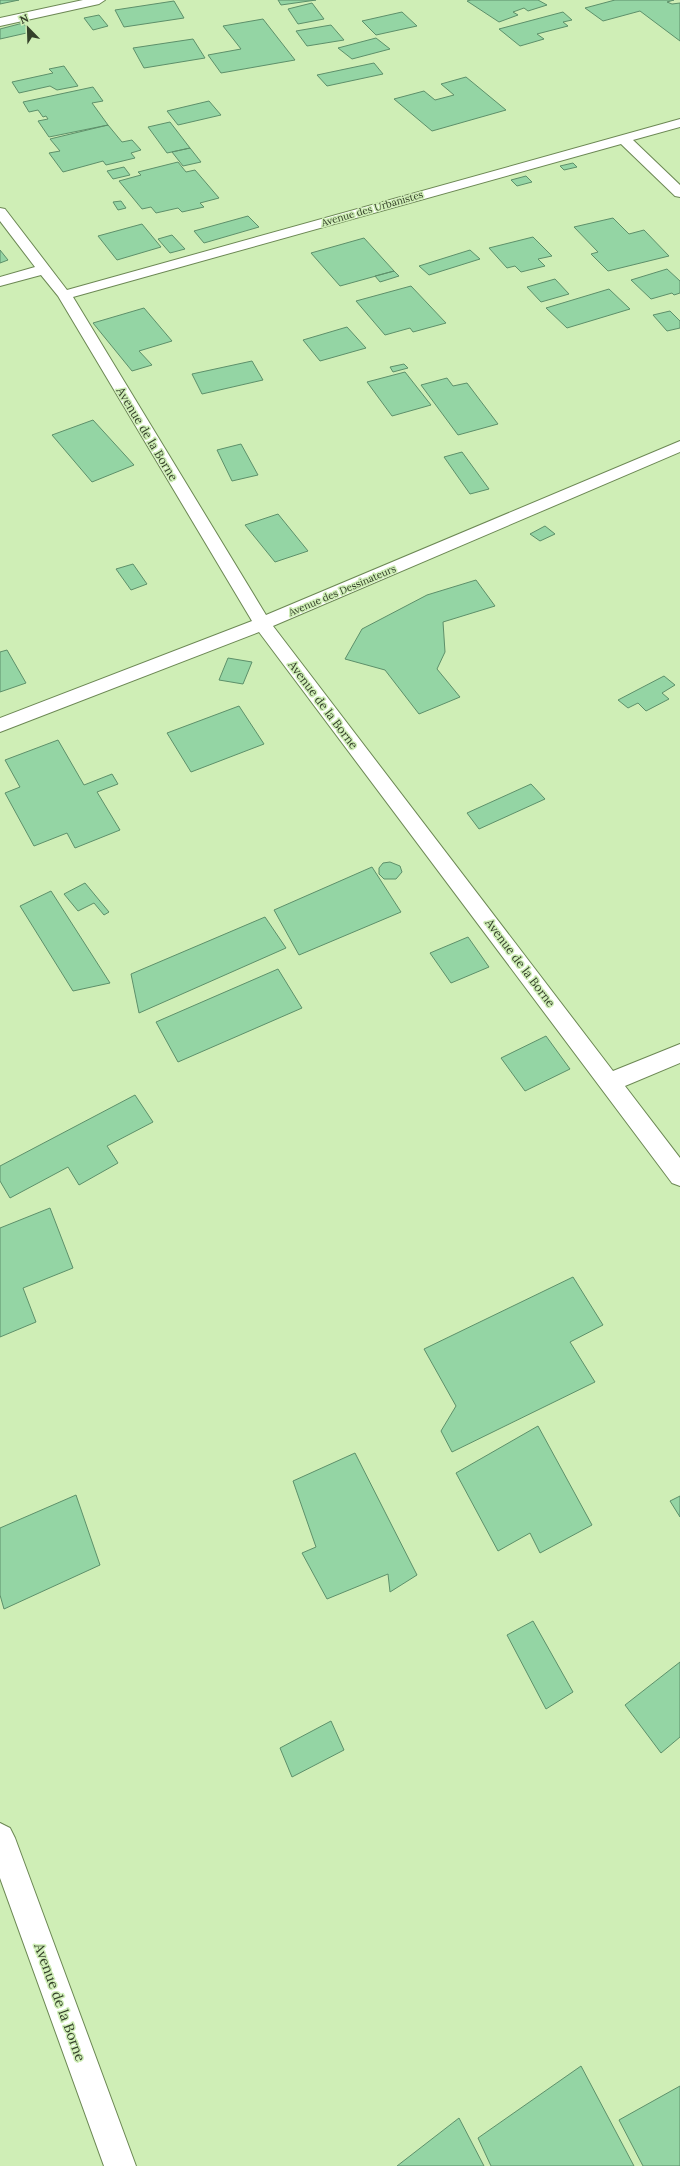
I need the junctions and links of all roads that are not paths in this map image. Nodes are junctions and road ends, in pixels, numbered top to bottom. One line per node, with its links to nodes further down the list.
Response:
1 (98, 0): 2 (street)
2 (0, 22)
3 (680, 123): 4 (street, Avenue des Urbanistes)
4 (623, 138): 5 (street); 9 (street, Avenue des Urbanistes)
5 (680, 193)
6 (0, 212): 7 (street, Avenue de la Borne)
7 (44, 269): 8 (street); 9 (street, Avenue de la Borne)
8 (0, 282)
9 (64, 295): 11 (street, Avenue de la Borne)
10 (680, 446): 11 (street, Avenue des Dessinateurs)
11 (262, 624): 12 (street, Avenue des Dessinateurs); 14 (street, Avenue de la Borne)
12 (0, 725)
13 (680, 1053): 14 (street)
14 (610, 1082): 15 (street, Avenue de la Borne)
15 (680, 1176)
16 (0, 1838): 17 (street, Avenue de la Borne)
17 (120, 2166)

